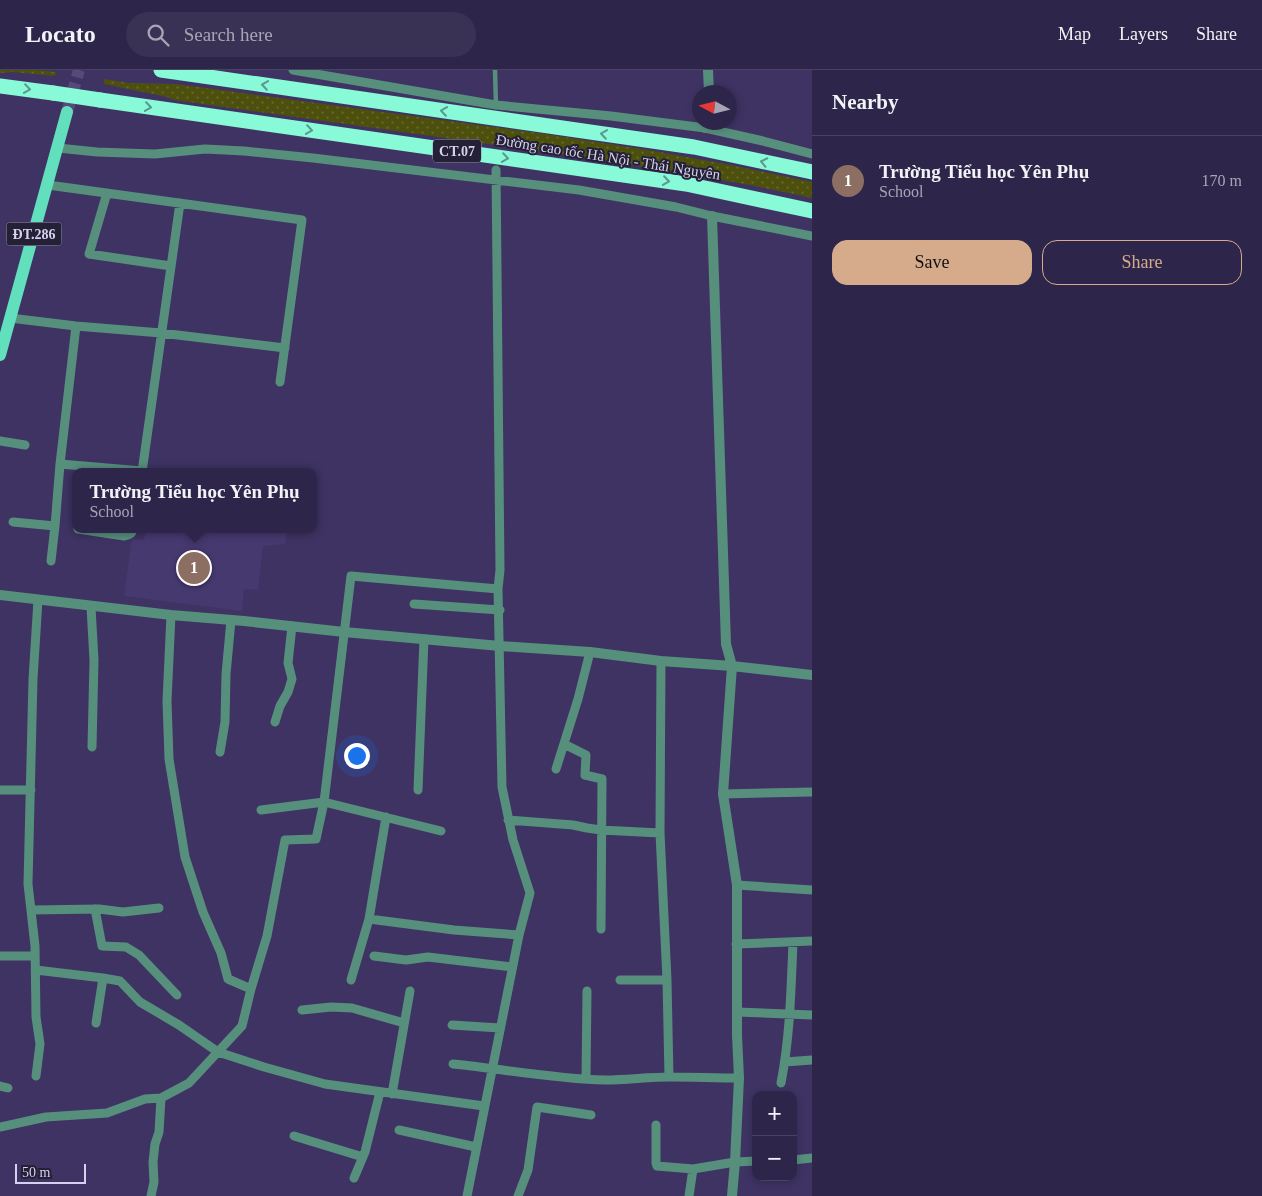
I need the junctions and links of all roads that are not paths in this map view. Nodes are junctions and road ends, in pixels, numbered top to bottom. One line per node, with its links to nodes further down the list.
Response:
1 (160, 70): 14 (highway, Đường cao tốc Hà Nội - Thái Nguyên, one-way to 1)
2 (292, 70): 7 (street)
3 (495, 70): 7 (lane)
4 (708, 70): 5 (street)
5 (709, 85)
6 (0, 86): 19 (highway, Đường cao tốc Hà Nội - Thái Nguyên / CT.07, one-way to 19, bridge)
7 (496, 106): 9 (street)
8 (67, 112): 11 (main road, ĐT.286)
9 (692, 124)
10 (724, 130): 12 (street)
11 (58, 148): 15 (street); 16 (main road, ĐT.286)
12 (812, 154)
13 (496, 170): 15 (street)
14 (812, 172)
15 (496, 181): 20 (street); 40 (street)
16 (48, 185): 17 (street); 23 (main road, ĐT.286)
17 (106, 193): 18 (street); 22 (street)
18 (180, 203): 22 (street); 27 (street)
19 (812, 211)
20 (712, 216): 21 (street); 54 (street)
21 (812, 236)
22 (171, 266): 25 (street)
23 (10, 318): 24 (street); 26 (main road, ĐT.286)
24 (76, 326): 25 (street); 32 (street)
25 (161, 333): 27 (street); 34 (street)
26 (2, 341): 28 (main road, ĐT.286)
27 (285, 348): 29 (street)
28 (0, 355)
29 (280, 382)
30 (0, 441): 31 (street)
31 (25, 445)
32 (60, 464): 33 (street); 36 (street)
33 (107, 468)
34 (142, 468)
35 (13, 522): 36 (street)
36 (55, 526): 39 (street)
37 (104, 533): 38 (street)
38 (132, 533)
39 (51, 561)
40 (498, 589): 45 (street); 49 (street)
41 (0, 596): 42 (street)
42 (38, 600): 44 (street); 62 (street)
43 (414, 604): 45 (street)
44 (91, 607): 46 (street); 58 (street)
45 (500, 610): 51 (street)
46 (171, 615): 47 (street); 93 (street)
47 (231, 620): 48 (street); 59 (street)
48 (292, 626): 49 (street); 56 (street)
49 (344, 632): 50 (street); 66 (street)
50 (424, 639): 51 (street); 63 (street)
51 (500, 646): 52 (street); 69 (street)
52 (590, 652): 53 (street); 57 (street)
53 (661, 661): 54 (street); 72 (street)
54 (732, 666): 55 (street); 65 (street)
55 (812, 675)
56 (275, 722)
57 (564, 744): 60 (street); 70 (street)
58 (92, 747)
59 (220, 752)
60 (556, 769)
61 (0, 790): 62 (street)
62 (31, 790): 77 (street)
63 (418, 790)
64 (812, 792): 65 (street)
65 (723, 794): 73 (street)
66 (324, 802): 67 (street); 68 (street); 93 (street)
67 (261, 810)
68 (386, 817): 71 (street); 78 (street)
69 (508, 820): 70 (street); 80 (street)
70 (601, 830): 72 (street); 79 (street)
71 (441, 831)
72 (660, 833): 92 (street)
73 (737, 885): 74 (street); 83 (street)
74 (812, 890)
75 (95, 908): 76 (street); 77 (street); 96 (street)
76 (159, 908)
77 (31, 910): 85 (street)
78 (369, 919): 80 (street); 90 (street)
79 (601, 929)
80 (519, 935): 87 (street)
81 (812, 941): 82 (street)
82 (794, 942): 83 (street); 99 (street)
83 (736, 944): 98 (street)
84 (0, 956): 85 (street)
85 (35, 956): 88 (street)
86 (374, 956): 87 (street)
87 (512, 968): 104 (street)
88 (36, 970): 89 (street); 110 (street)
89 (103, 978): 101 (street); 105 (street)
90 (351, 980)
91 (620, 980): 92 (street)
92 (667, 980): 111 (street)
93 (251, 989): 105 (street)
94 (410, 991): 102 (street)
95 (587, 991): 113 (street)
96 (177, 994)
97 (302, 1010): 102 (street)
98 (737, 1012): 99 (street); 112 (street)
99 (790, 1013): 100 (street); 107 (street)
100 (812, 1015)
101 (96, 1023)
102 (404, 1023): 116 (street)
103 (452, 1025): 104 (street)
104 (500, 1028): 109 (street)
105 (218, 1052): 115 (street); 117 (street)
106 (812, 1060): 107 (street)
107 (785, 1062): 114 (street)
108 (454, 1064): 109 (street)
109 (492, 1068): 113 (street); 118 (street)
110 (36, 1076)
111 (669, 1077): 112 (street); 113 (street)
112 (739, 1078): 129 (street)
113 (586, 1079)
114 (781, 1084)
115 (380, 1092): 116 (street); 125 (street)
116 (392, 1094): 118 (street)
117 (161, 1098): 121 (street); 132 (street)
118 (484, 1106): 124 (street)
119 (591, 1115): 134 (street)
120 (656, 1125): 130 (street)
121 (0, 1127)
122 (399, 1130): 124 (street)
123 (294, 1136): 125 (street)
124 (476, 1147): 133 (street)
125 (363, 1157): 131 (street)
126 (812, 1158): 127 (street)
127 (797, 1160)
128 (752, 1161): 129 (street)
129 (735, 1162): 130 (street); 136 (street)
130 (693, 1169): 135 (street)
131 (354, 1178)
132 (151, 1196)
133 (467, 1196)
134 (518, 1196)
135 (689, 1196)
136 (732, 1196)

